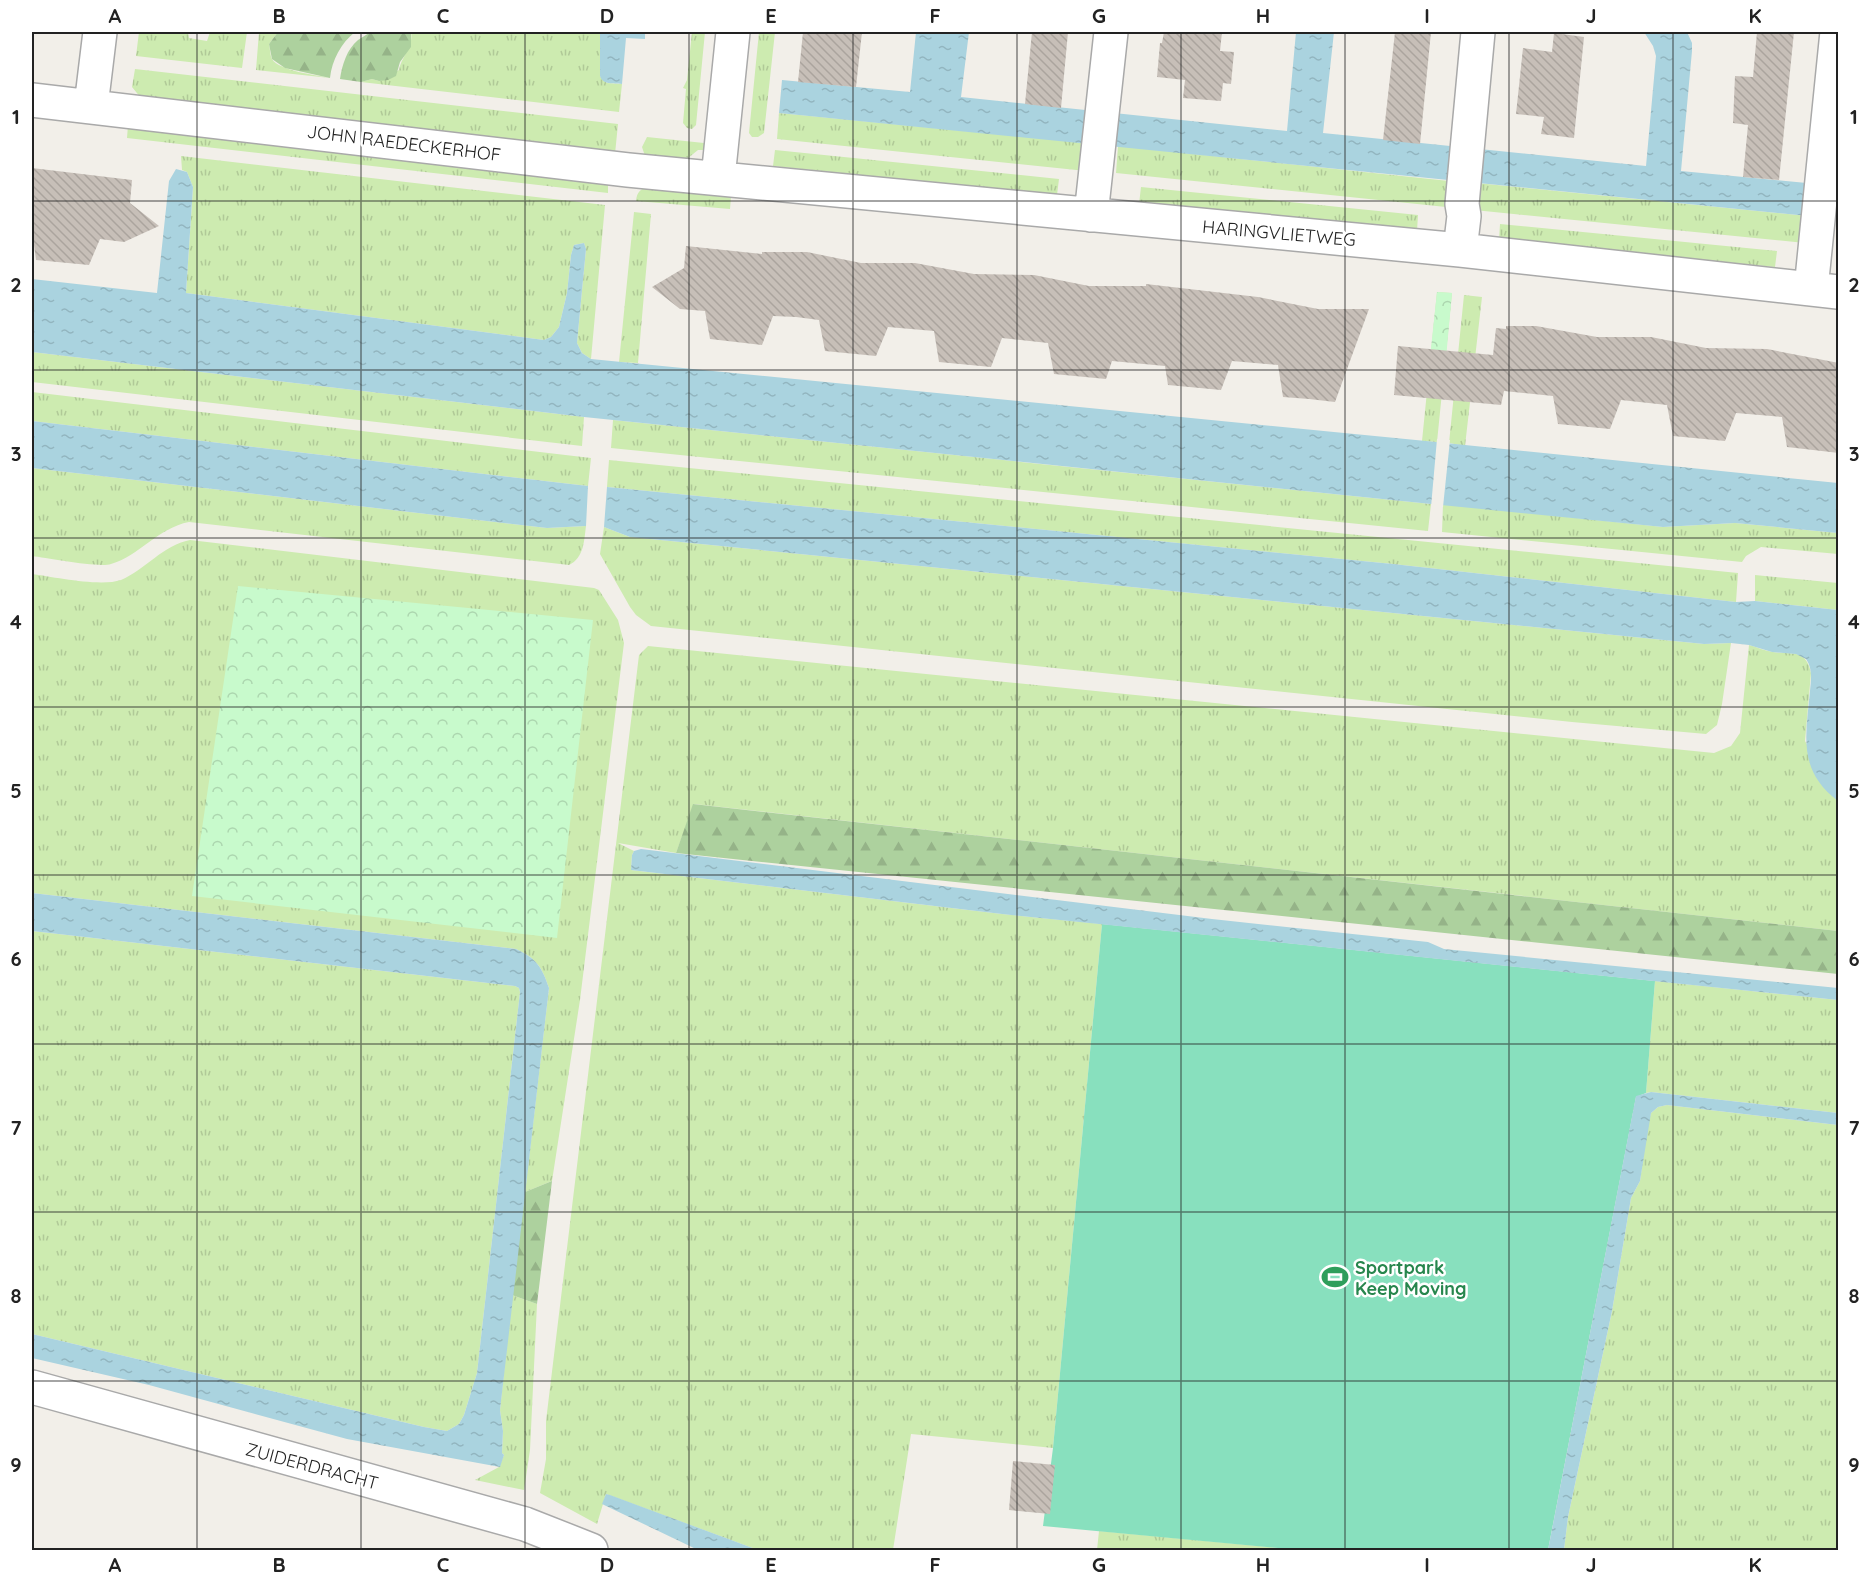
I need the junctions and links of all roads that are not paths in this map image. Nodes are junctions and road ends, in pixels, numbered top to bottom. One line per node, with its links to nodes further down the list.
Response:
1 (100, 32): 7 (street)
2 (733, 32): 8 (street)
3 (1111, 32): 9 (street)
4 (1478, 32): 10 (street)
5 (1837, 32): 11 (street)
6 (32, 100): 7 (street, JOHN RAEDECKERHOF)
7 (91, 106): 8 (street, JOHN RAEDECKERHOF)
8 (718, 178): 9 (street, HARINGVLIETWEG)
9 (1091, 215): 10 (street, HARINGVLIETWEG)
10 (1460, 250): 11 (street, HARINGVLIETWEG)
11 (1825, 290)
12 (32, 1387): 13 (street, ZUIDERDRACHT)
13 (591, 1551)

